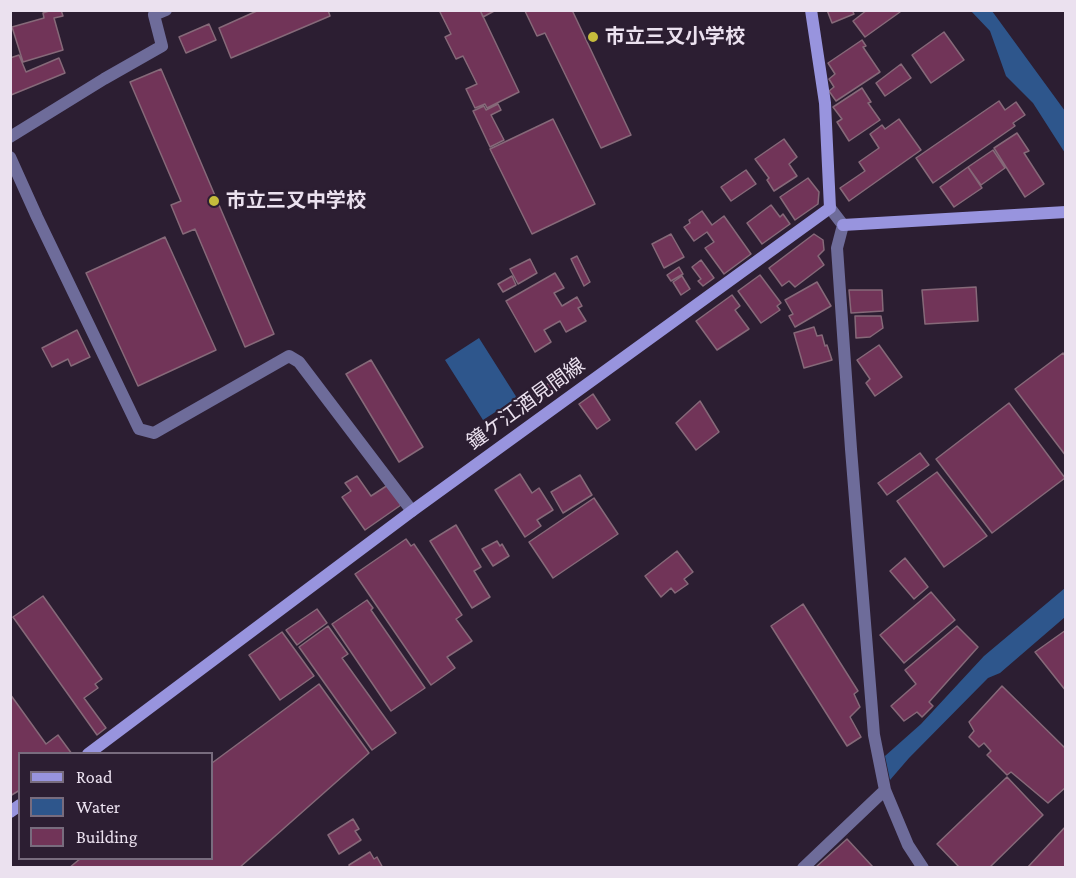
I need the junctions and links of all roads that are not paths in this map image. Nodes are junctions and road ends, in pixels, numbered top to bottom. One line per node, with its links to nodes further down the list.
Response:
1 (166, 10): 3 (street)
2 (811, 10): 5 (main road)
3 (10, 137)
4 (10, 157): 8 (street)
5 (830, 207): 7 (street); 8 (main road, 鐘ケ江酒見間線)
6 (1065, 212): 7 (main road)
7 (843, 225): 10 (street)
8 (412, 511): 9 (main road, 鐘ケ江酒見間線)
9 (89, 752)
10 (885, 790): 11 (street); 12 (street)
11 (803, 867)
12 (923, 867)

